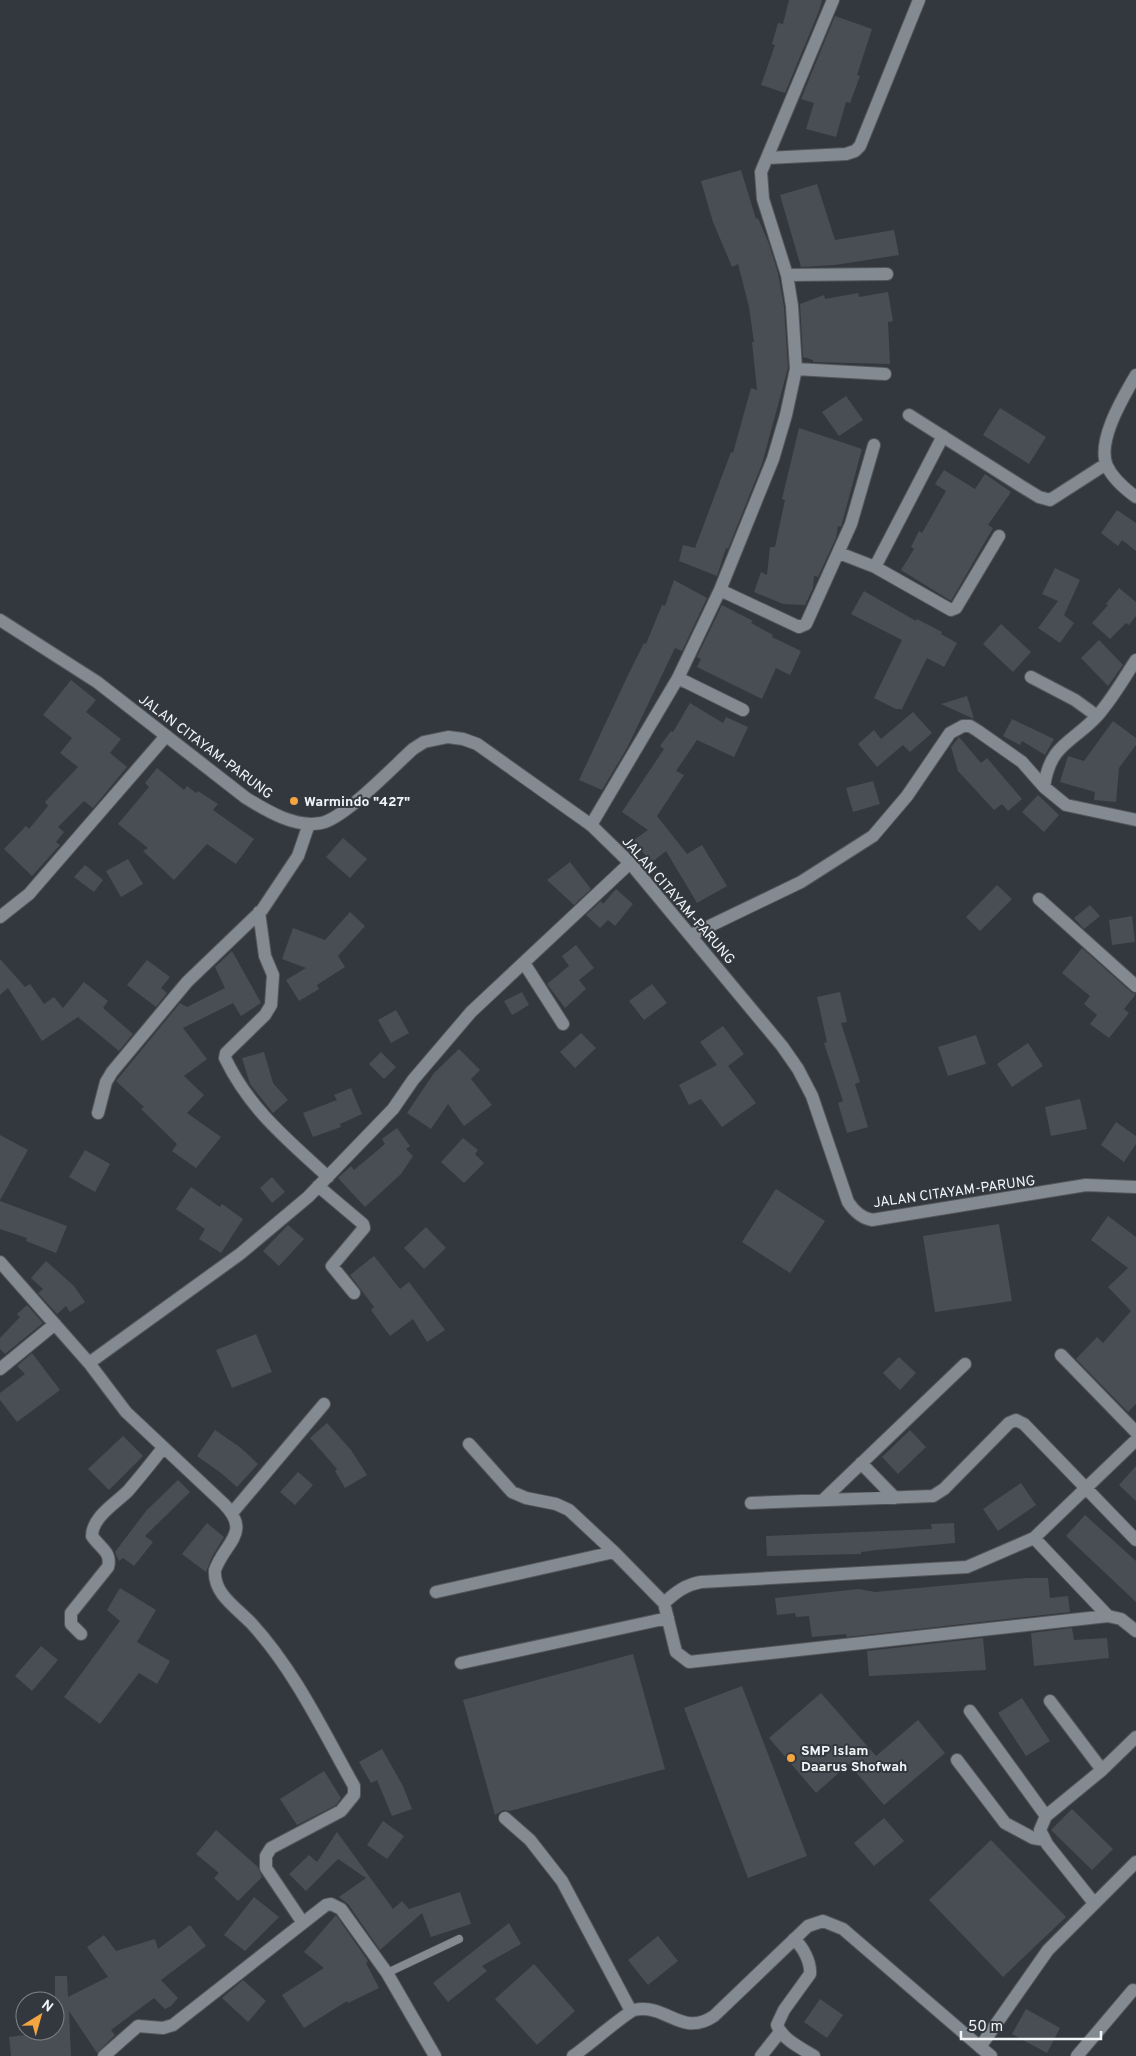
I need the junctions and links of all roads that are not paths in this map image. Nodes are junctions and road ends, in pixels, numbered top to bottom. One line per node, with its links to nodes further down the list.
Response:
1 (834, 0): 3 (street)
2 (919, 0): 3 (street)
3 (767, 158): 4 (street)
4 (787, 274): 5 (street); 6 (street)
5 (887, 274)
6 (796, 369): 7 (street); 17 (street)
7 (885, 374)
8 (1136, 375): 12 (street)
9 (909, 415): 10 (street)
10 (943, 436): 12 (street); 16 (street)
11 (874, 445): 15 (street)
12 (1106, 464): 13 (street)
13 (1136, 498)
14 (998, 536): 16 (street)
15 (840, 554): 16 (street); 17 (street)
16 (875, 567)
17 (720, 590): 21 (street)
18 (0, 620): 24 (street, JALAN CITAYAM-PARUNG)
19 (1136, 660): 23 (street)
20 (1031, 677): 23 (street)
21 (678, 678): 22 (street); 28 (street)
22 (743, 710)
23 (1097, 716): 25 (street)
24 (166, 736): 27 (street, JALAN CITAYAM-PARUNG); 32 (street)
25 (1044, 787): 26 (street); 33 (street)
26 (1136, 820)
27 (308, 824): 28 (street, JALAN CITAYAM-PARUNG); 31 (street)
28 (591, 825): 29 (street, JALAN CITAYAM-PARUNG)
29 (630, 862): 33 (street, JALAN CITAYAM-PARUNG); 34 (street)
30 (1038, 899): 35 (street)
31 (260, 912): 37 (street); 38 (street)
32 (0, 917)
33 (691, 935): 39 (street, JALAN CITAYAM-PARUNG)
34 (524, 962): 36 (street); 38 (street)
35 (1136, 986)
36 (563, 1024)
37 (98, 1113)
38 (323, 1182): 41 (street); 44 (street)
39 (1136, 1187)
40 (0, 1262): 42 (street)
41 (354, 1293)
42 (55, 1324): 44 (street); 46 (street)
43 (1061, 1355): 48 (street)
44 (89, 1363): 51 (street)
45 (965, 1364): 52 (street)
46 (0, 1369)
47 (324, 1404): 57 (street)
48 (1136, 1432)
49 (1136, 1440): 53 (street)
50 (469, 1444): 60 (street)
51 (163, 1448): 57 (street); 66 (street)
52 (862, 1463): 54 (street); 55 (street)
53 (1085, 1488): 54 (street); 58 (street); 59 (street)
54 (896, 1498): 55 (street)
55 (823, 1500): 56 (street)
56 (751, 1504)
57 (232, 1513): 78 (street)
58 (1034, 1538): 62 (street); 63 (street)
59 (1136, 1540)
60 (614, 1552): 61 (street); 62 (street)
61 (436, 1592)
62 (664, 1603): 64 (street)
63 (1108, 1616): 64 (street); 65 (street)
64 (668, 1618): 67 (street)
65 (1136, 1630)
66 (81, 1634)
67 (460, 1663)
68 (1050, 1701): 72 (street)
69 (970, 1711): 73 (street)
70 (1136, 1737): 72 (street)
71 (957, 1760): 75 (street)
72 (1102, 1770): 73 (street)
73 (1046, 1816): 75 (street)
74 (505, 1818): 83 (street)
75 (1045, 1840): 77 (street)
76 (1136, 1862): 77 (street)
77 (1094, 1903): 85 (street)
78 (303, 1923): 81 (street); 86 (street)
79 (458, 1939): 81 (lane)
80 (794, 1939): 83 (street); 84 (street); 85 (street)
81 (387, 1973): 87 (street)
82 (1133, 1990): 92 (street)
83 (631, 2011): 88 (street)
84 (780, 2032): 89 (street); 90 (street)
85 (980, 2047): 91 (street)
86 (104, 2056)
87 (435, 2056)
88 (573, 2056)
89 (761, 2056)
90 (814, 2056)
91 (991, 2056)
92 (1077, 2056)

